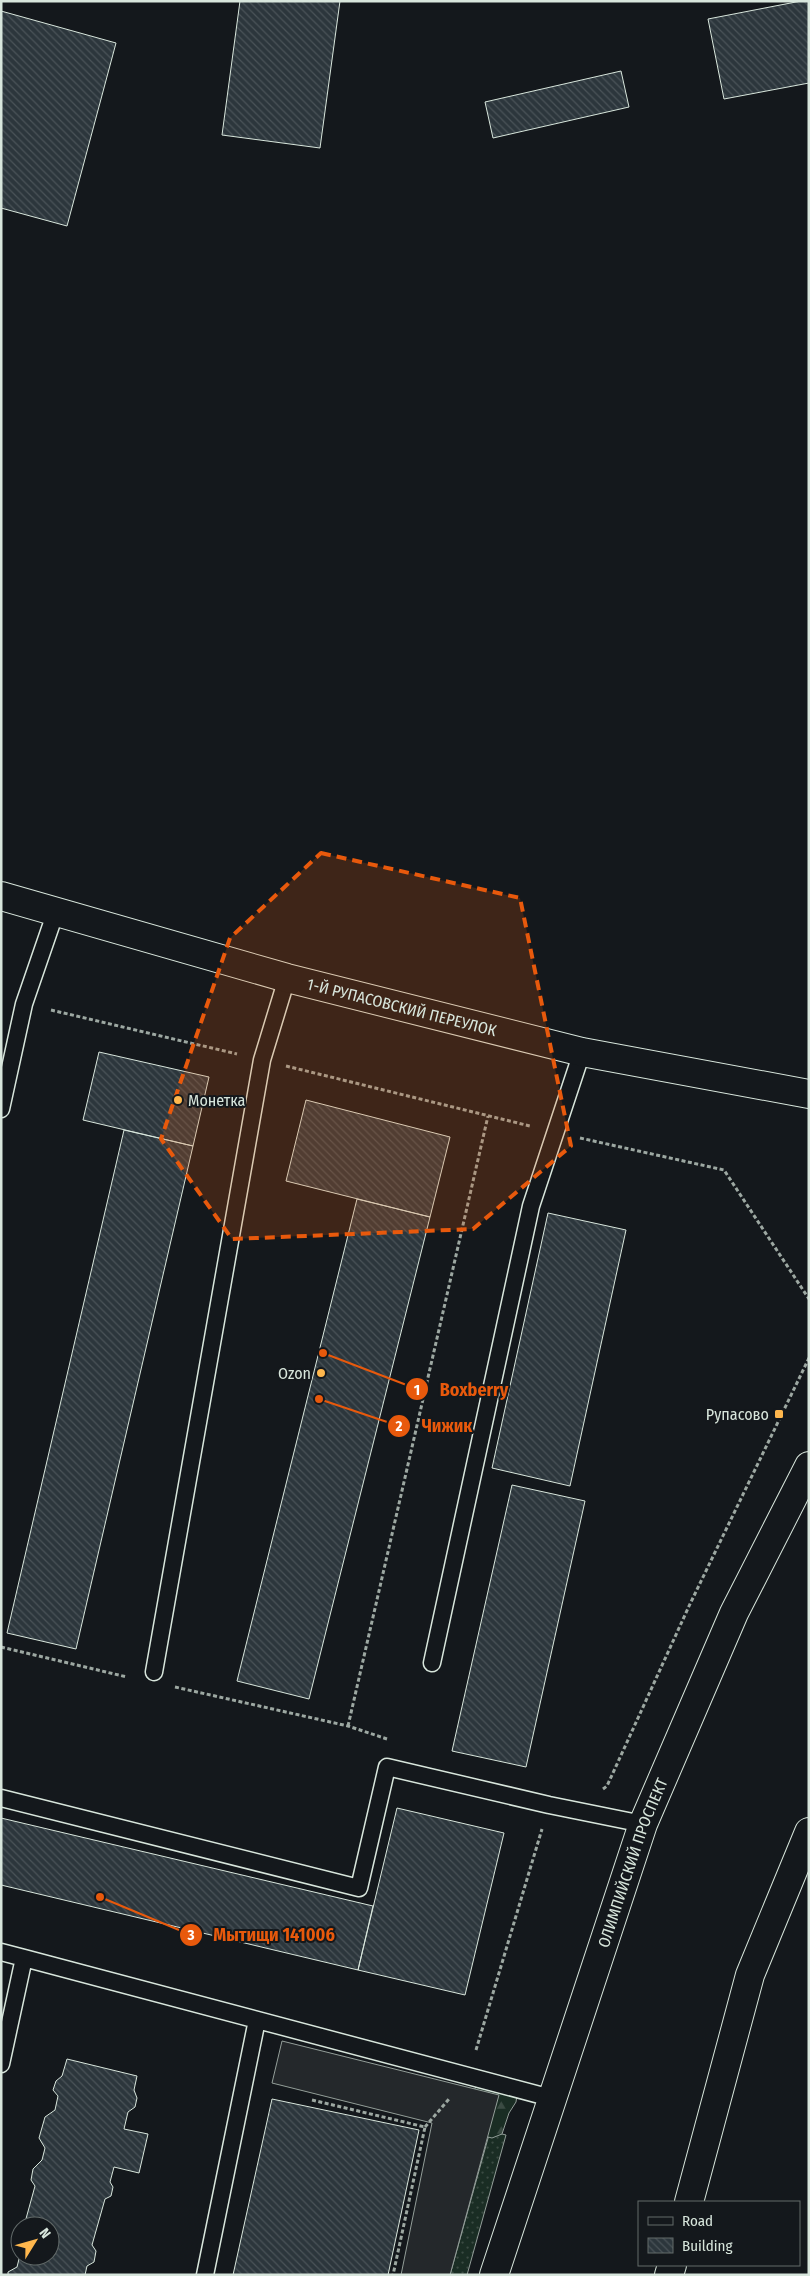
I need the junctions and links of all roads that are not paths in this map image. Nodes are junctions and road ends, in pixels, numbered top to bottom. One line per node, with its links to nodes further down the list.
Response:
1 (1, 896): 2 (main road, 1-Й РУПАСОВСКИЙ ПЕРЕУЛОК)
2 (56, 911): 3 (main road, 1-Й РУПАСОВСКИЙ ПЕРЕУЛОК); 6 (lane)
3 (287, 978): 4 (main road, 1-Й РУПАСОВСКИЙ ПЕРЕУЛОК); 9 (lane)
4 (582, 1052): 5 (main road, 1-Й РУПАСОВСКИЙ ПЕРЕУЛОК); 8 (lane)
5 (809, 1094)
6 (1, 1109)
7 (809, 1466): 11 (main road, ОЛИМПИЙСКИЙ ПРОСПЕКТ)
8 (432, 1663)
9 (154, 1672)
10 (1, 1798): 11 (lane)
11 (643, 1824): 17 (main road, ОЛИМПИЙСКИЙ ПРОСПЕКТ)
12 (809, 1832): 18 (main road)
13 (1, 1952): 14 (lane)
14 (24, 1958): 15 (lane); 16 (lane)
15 (257, 2020): 17 (lane); 19 (lane)
16 (1, 2064)
17 (551, 2098): 20 (main road, ОЛИМПИЙСКИЙ ПРОСПЕКТ)
18 (688, 2201)
19 (205, 2275)
20 (494, 2275)

